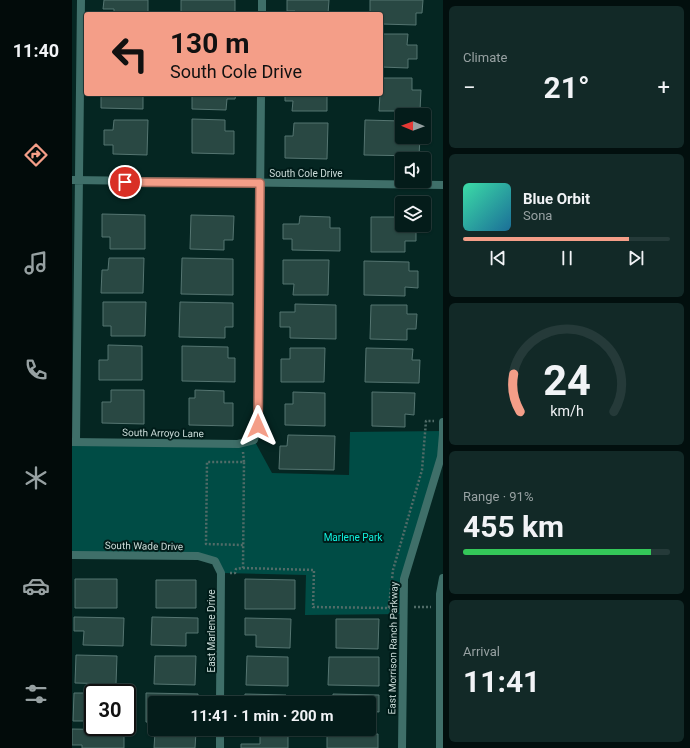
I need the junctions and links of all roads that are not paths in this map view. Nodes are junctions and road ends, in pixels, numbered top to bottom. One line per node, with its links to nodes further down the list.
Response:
1 (81, 0): 5 (street)
2 (262, 0): 3 (street)
3 (262, 12)
4 (261, 96): 6 (street)
5 (76, 181): 6 (street, South Cole Drive); 10 (street)
6 (260, 183): 7 (street, South Cole Drive); 10 (street, South Arroyo Lane)
7 (443, 184)
8 (440, 421): 9 (street, East Morrison Ranch Parkway)
9 (443, 434): 17 (street, East Morrison Ranch Parkway)
10 (74, 442)
11 (72, 555): 12 (street, South Wade Drive)
12 (222, 573): 14 (street, East Marlene Drive)
13 (443, 578): 18 (street)
14 (220, 696)
15 (220, 736): 16 (street)
16 (220, 748)
17 (402, 748)
18 (440, 748)

